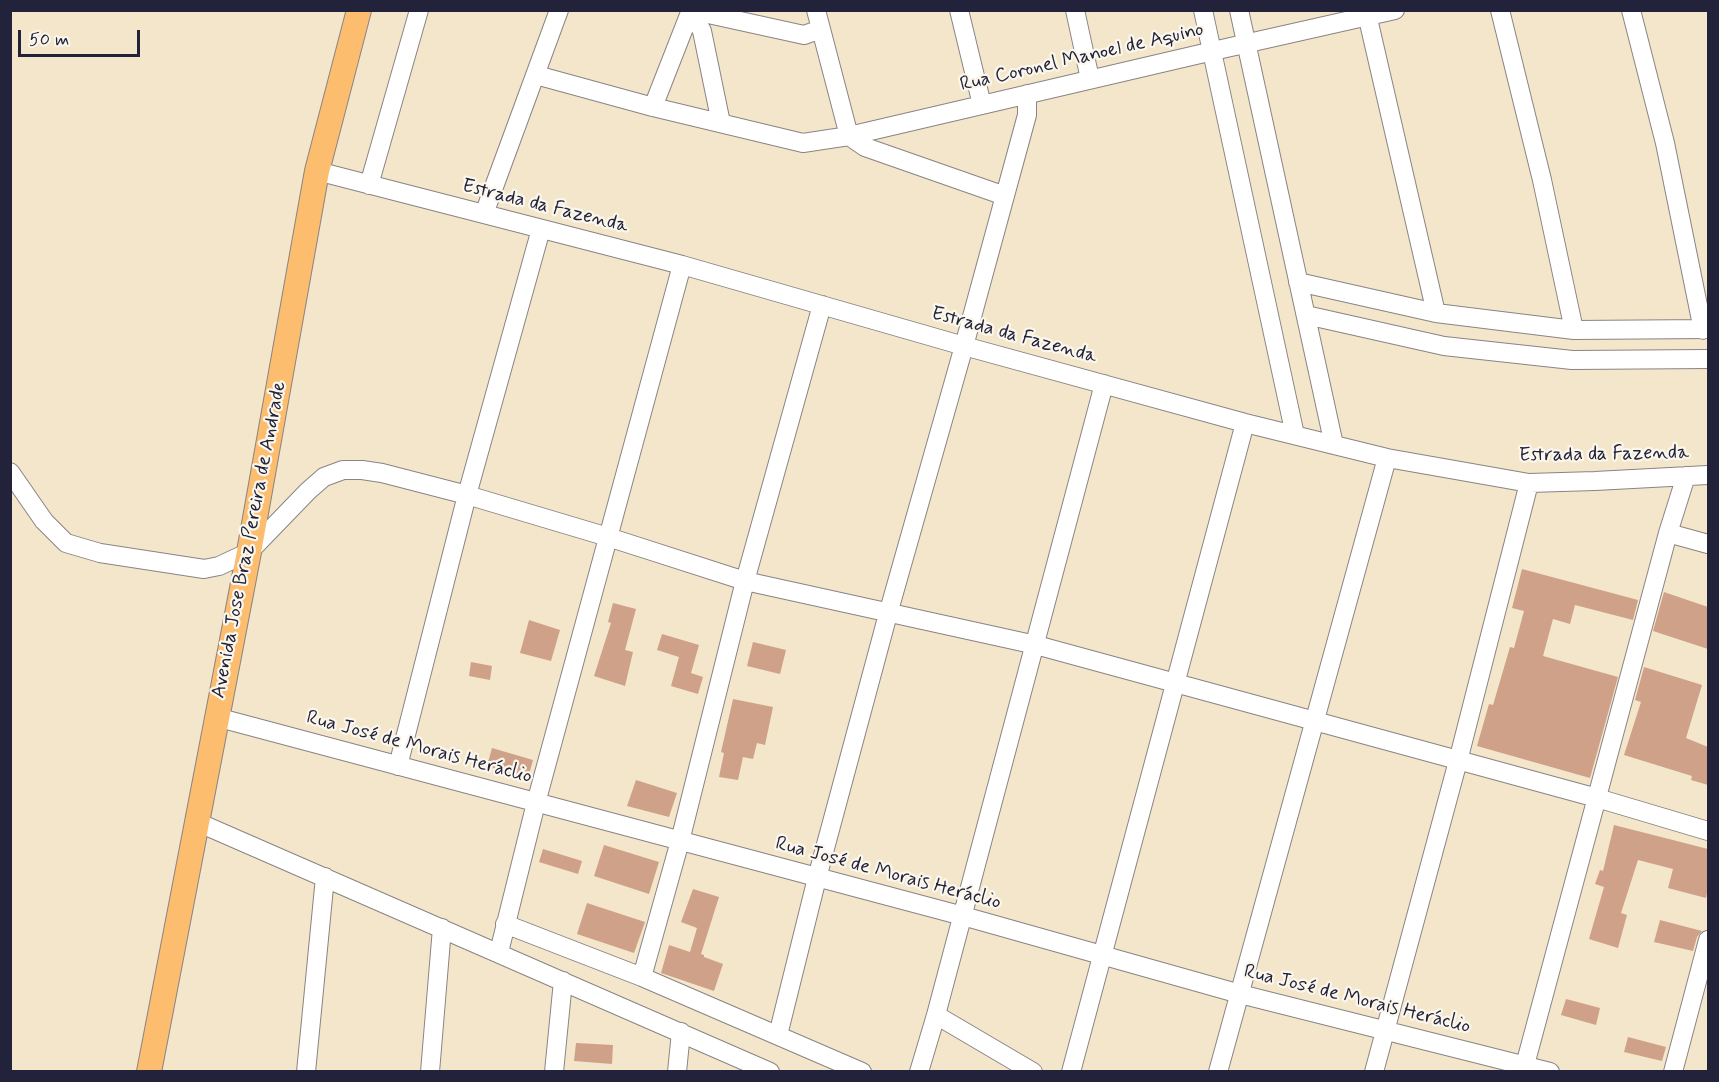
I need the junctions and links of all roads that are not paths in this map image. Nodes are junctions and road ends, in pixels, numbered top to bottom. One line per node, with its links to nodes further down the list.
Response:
1 (359, 10): 24 (main road, Avenida Jose Braz Pereira de Andrade)
2 (419, 10): 25 (street)
3 (559, 10): 17 (street)
4 (816, 10): 14 (street)
5 (959, 10): 20 (street)
6 (1075, 10): 18 (street)
7 (1203, 10): 16 (street)
8 (1239, 10): 15 (street)
9 (1395, 10): 13 (street, Rua Coronel Manoel de Aquino)
10 (1500, 10): 35 (street)
11 (1631, 10): 34 (street)
12 (691, 11): 14 (street); 21 (street); 22 (street)
13 (1367, 14): 15 (street, Rua Coronel Manoel de Aquino); 32 (street)
14 (821, 29): 23 (street)
15 (1247, 43): 16 (street, Rua Coronel Manoel de Aquino); 30 (street)
16 (1213, 51): 18 (street, Rua Coronel Manoel de Aquino); 40 (street)
17 (536, 75): 21 (street, Rua Coronel Manoel de Aquino); 27 (street)
18 (1090, 79): 19 (street, Rua Coronel Manoel de Aquino)
19 (1027, 94): 20 (street, Rua Coronel Manoel de Aquino); 26 (street)
20 (982, 105): 23 (street, Rua Coronel Manoel de Aquino)
21 (653, 107): 22 (street, Rua Coronel Manoel de Aquino)
22 (722, 123): 23 (street, Rua Coronel Manoel de Aquino)
23 (849, 136): 26 (street)
24 (317, 171): 25 (street, Estrada da Fazenda); 51 (main road, Avenida Jose Braz Pereira de Andrade)
25 (369, 185): 27 (street, Estrada da Fazenda)
26 (1005, 196): 36 (street)
27 (484, 214): 28 (street, Estrada da Fazenda)
28 (541, 229): 29 (street, Estrada da Fazenda); 47 (street)
29 (682, 265): 31 (street, Estrada da Fazenda); 49 (street)
30 (1298, 282): 32 (street); 33 (street)
31 (822, 305): 36 (street, Estrada da Fazenda); 52 (street)
32 (1436, 313): 35 (street)
33 (1305, 315): 37 (street); 41 (street)
34 (1706, 329): 35 (street)
35 (1574, 330)
36 (964, 346): 38 (street, Estrada da Fazenda); 53 (street)
37 (1708, 359)
38 (1104, 384): 39 (street, Estrada da Fazenda); 54 (street)
39 (1245, 423): 40 (street, Estrada da Fazenda); 55 (street)
40 (1294, 435): 41 (street, Estrada da Fazenda)
41 (1334, 445): 42 (street, Estrada da Fazenda)
42 (1388, 458): 46 (street, Estrada da Fazenda); 57 (street)
43 (10, 472): 51 (street)
44 (1708, 475): 45 (street, Estrada da Fazenda)
45 (1686, 476): 46 (street, Estrada da Fazenda); 48 (street)
46 (1529, 483): 58 (street)
47 (467, 495): 49 (street); 51 (street); 59 (street)
48 (1668, 533): 50 (street); 60 (street)
49 (608, 537): 52 (street); 61 (street)
50 (1708, 544)
51 (249, 552): 56 (main road, Avenida Jose Braz Pereira de Andrade)
52 (745, 581): 53 (street); 64 (street)
53 (888, 614): 54 (street); 66 (street)
54 (1036, 645): 55 (street); 67 (street)
55 (1175, 684): 57 (street); 72 (street)
56 (216, 717): 59 (street, Rua José de Morais Heráclio); 62 (main road, Avenida Jose Braz Pereira de Andrade)
57 (1316, 723): 58 (street); 75 (street)
58 (1458, 761): 60 (street); 78 (street)
59 (398, 766): 61 (street, Rua José de Morais Heráclio)
60 (1597, 798): 63 (street); 80 (street)
61 (536, 804): 64 (street, Rua José de Morais Heráclio); 68 (street)
62 (197, 822): 65 (street); 81 (main road, Avenida Jose Braz Pereira de Andrade)
63 (1708, 831)
64 (680, 841): 66 (street, Rua José de Morais Heráclio); 73 (street)
65 (325, 877): 69 (street); 82 (street)
66 (817, 878): 67 (street, Rua José de Morais Heráclio); 79 (street)
67 (963, 916): 72 (street, Rua José de Morais Heráclio); 76 (street)
68 (505, 924): 71 (street); 73 (street)
69 (442, 928): 71 (street); 83 (street)
70 (1708, 940): 94 (street)
71 (499, 952): 74 (street)
72 (1102, 957): 75 (street, Rua José de Morais Heráclio); 90 (street)
73 (642, 976): 79 (street)
74 (563, 981): 77 (street); 84 (street)
75 (1240, 994): 78 (street, Rua José de Morais Heráclio); 91 (street)
76 (936, 1015): 88 (street); 89 (street)
77 (681, 1032): 85 (street); 86 (street)
78 (1385, 1032): 80 (street, Rua José de Morais Heráclio); 92 (street)
79 (778, 1035): 87 (street)
80 (1526, 1065): 93 (street, Rua José de Morais Heráclio)
81 (149, 1071)
82 (306, 1071)
83 (430, 1071)
84 (554, 1071)
85 (677, 1071)
86 (771, 1071)
87 (862, 1071)
88 (919, 1071)
89 (1033, 1071)
90 (1071, 1071)
91 (1218, 1071)
92 (1374, 1071)
93 (1550, 1071)
94 (1673, 1071)

